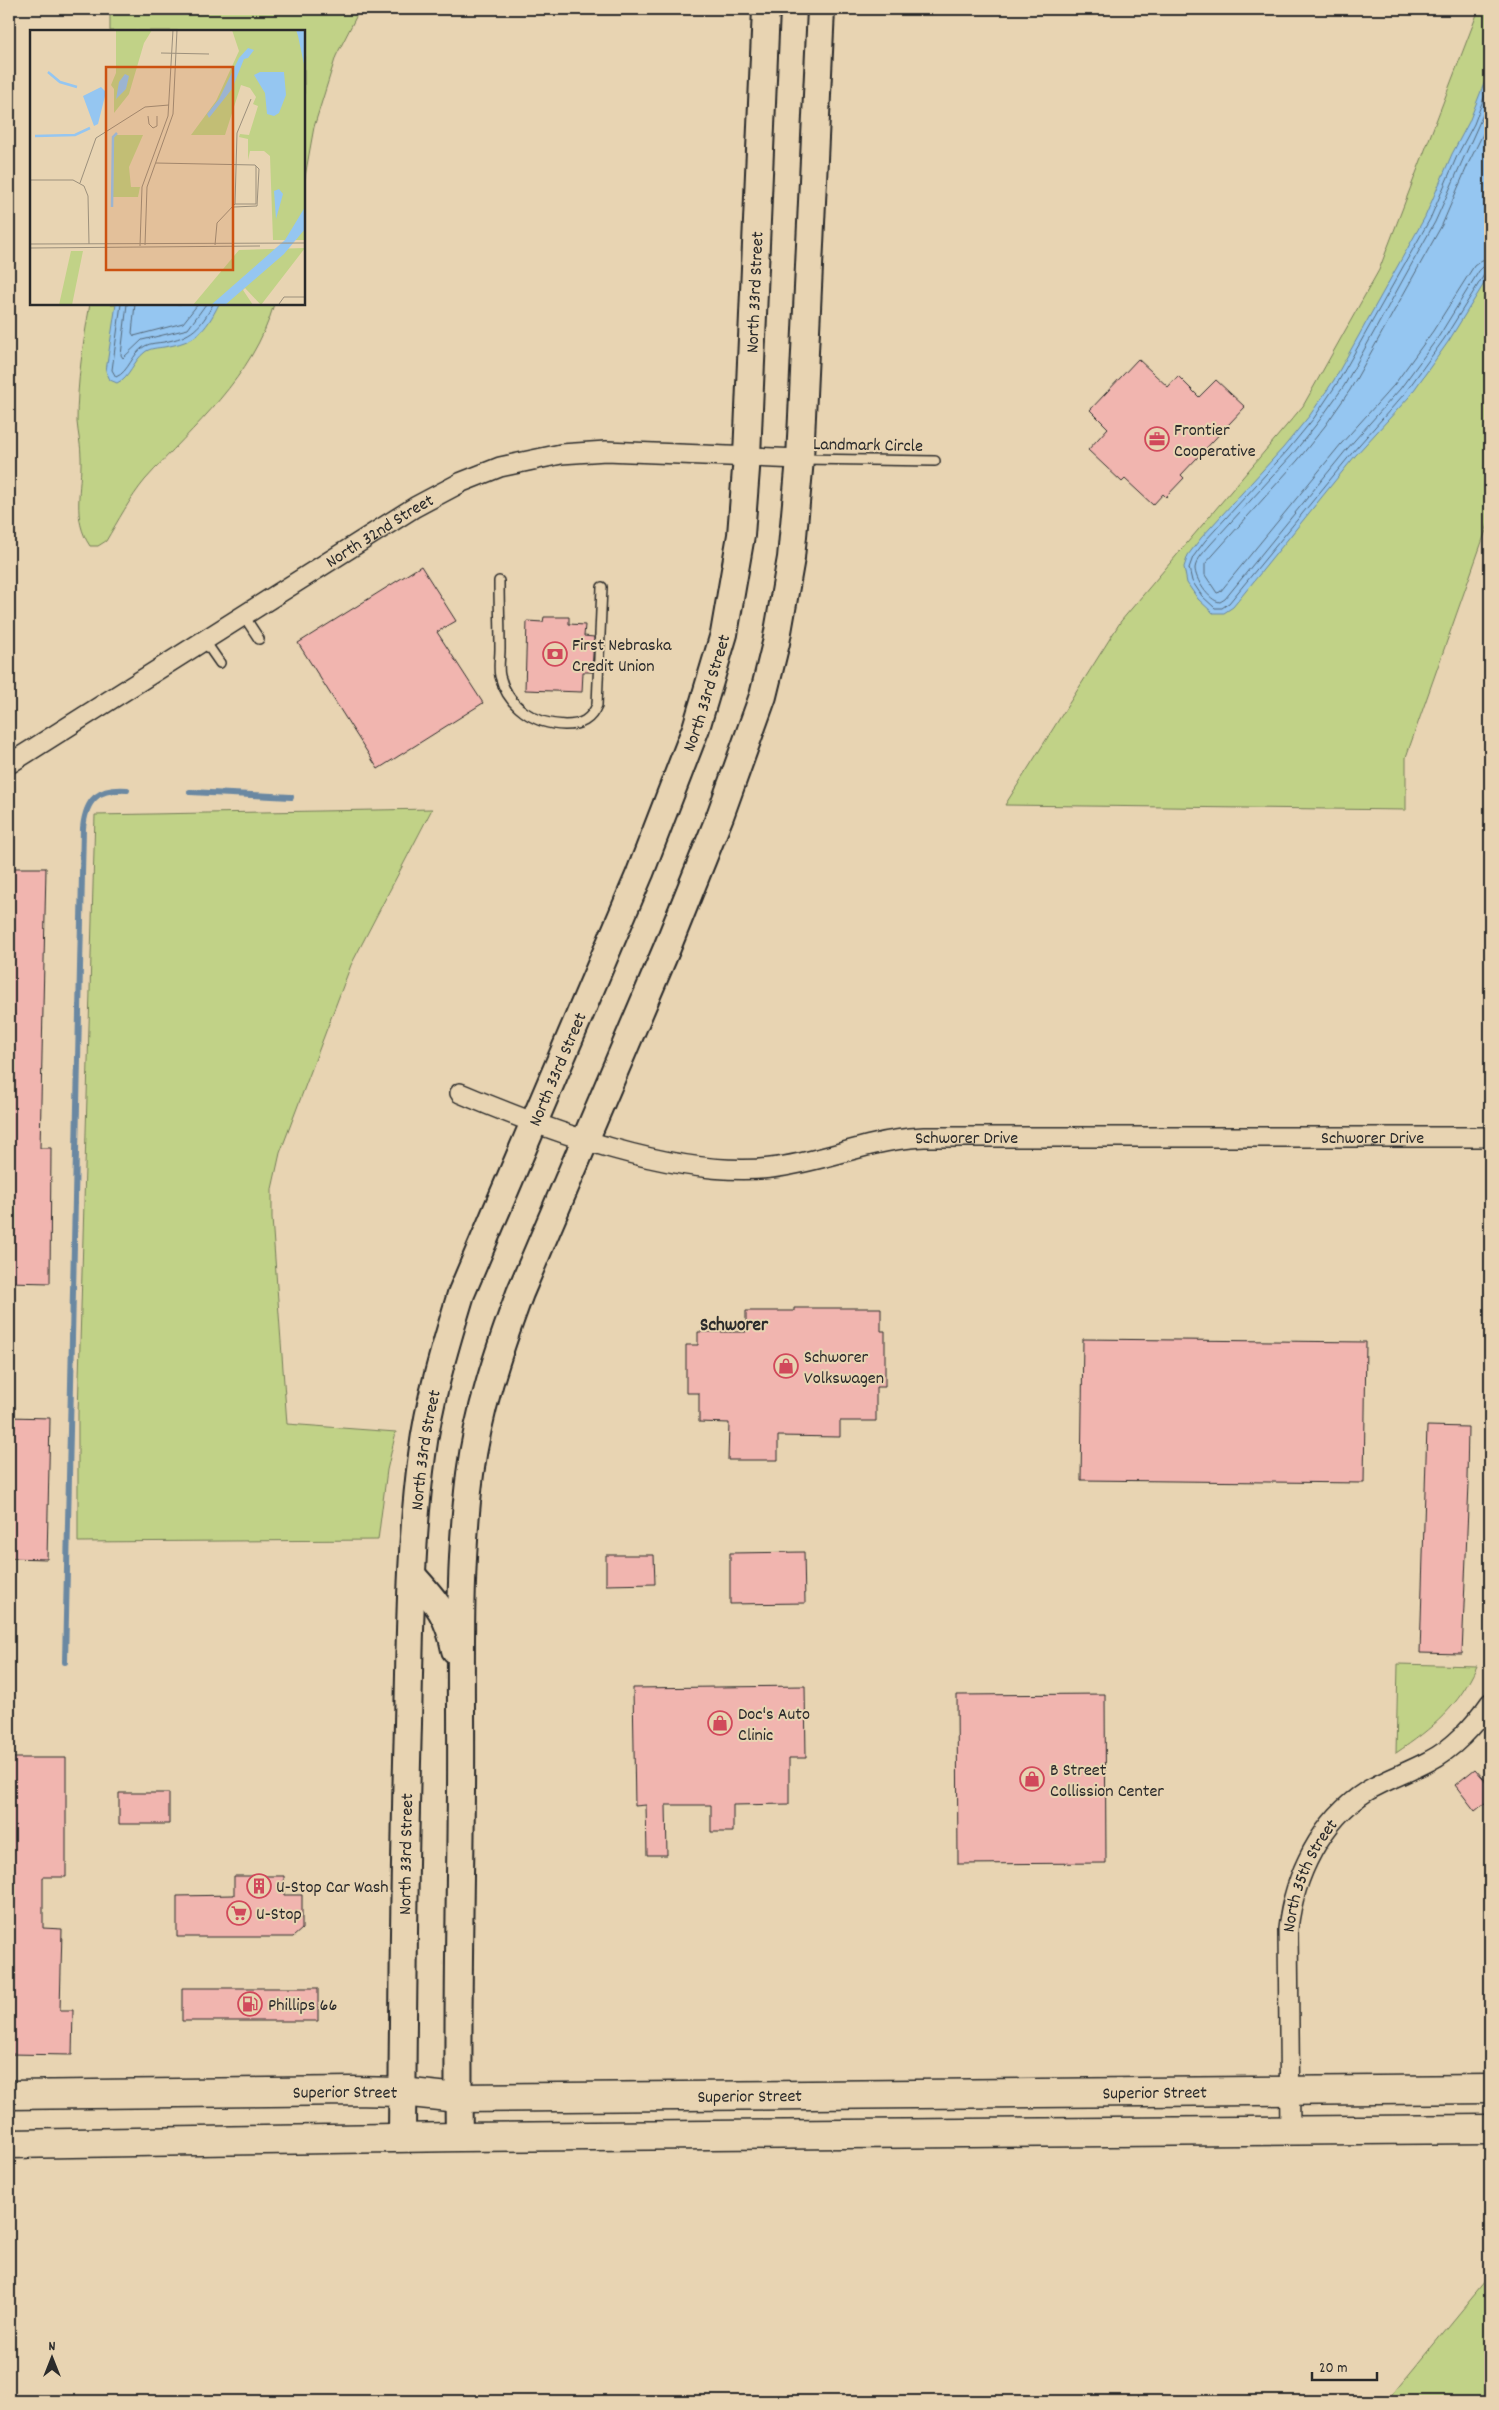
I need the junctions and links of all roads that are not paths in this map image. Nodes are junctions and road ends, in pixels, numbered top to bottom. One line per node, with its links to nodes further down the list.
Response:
1 (766, 9): 3 (main road, North 33rd Street)
2 (821, 9): 4 (main road)
3 (748, 456): 4 (street, North 32nd Street); 8 (street, North 32nd Street); 14 (main road, North 33rd Street)
4 (800, 459): 5 (lane, Landmark Circle); 16 (main road)
5 (935, 461)
6 (499, 581): 7 (lane)
7 (602, 586)
8 (244, 616): 9 (lane); 10 (street, North 32nd Street)
9 (260, 639)
10 (204, 640): 11 (lane); 12 (street, North 32nd Street)
11 (220, 663)
12 (9, 764)
13 (460, 1093): 14 (street, Schworer Drive)
14 (534, 1122): 16 (street, Schworer Drive); 17 (main road, North 33rd Street)
15 (1490, 1137): 16 (street, Schworer Drive)
16 (587, 1140): 18 (main road)
17 (413, 1576): 18 (main road); 22 (main road, North 33rd Street)
18 (462, 1687): 24 (main road)
19 (1490, 1703): 21 (street, North 35th Street)
20 (1490, 2089): 21 (main road, Superior Street)
21 (1290, 2091): 24 (main road, Superior Street); 26 (street, North 35th Street)
22 (402, 2092): 23 (main road, Superior Street); 24 (main road, Superior Street); 28 (main road, North 33rd Street)
23 (9, 2095)
24 (458, 2098): 27 (main road)
25 (1490, 2129): 26 (main road)
26 (1290, 2132): 27 (main road)
27 (459, 2137): 28 (main road)
28 (402, 2138): 29 (main road)
29 (9, 2144)

